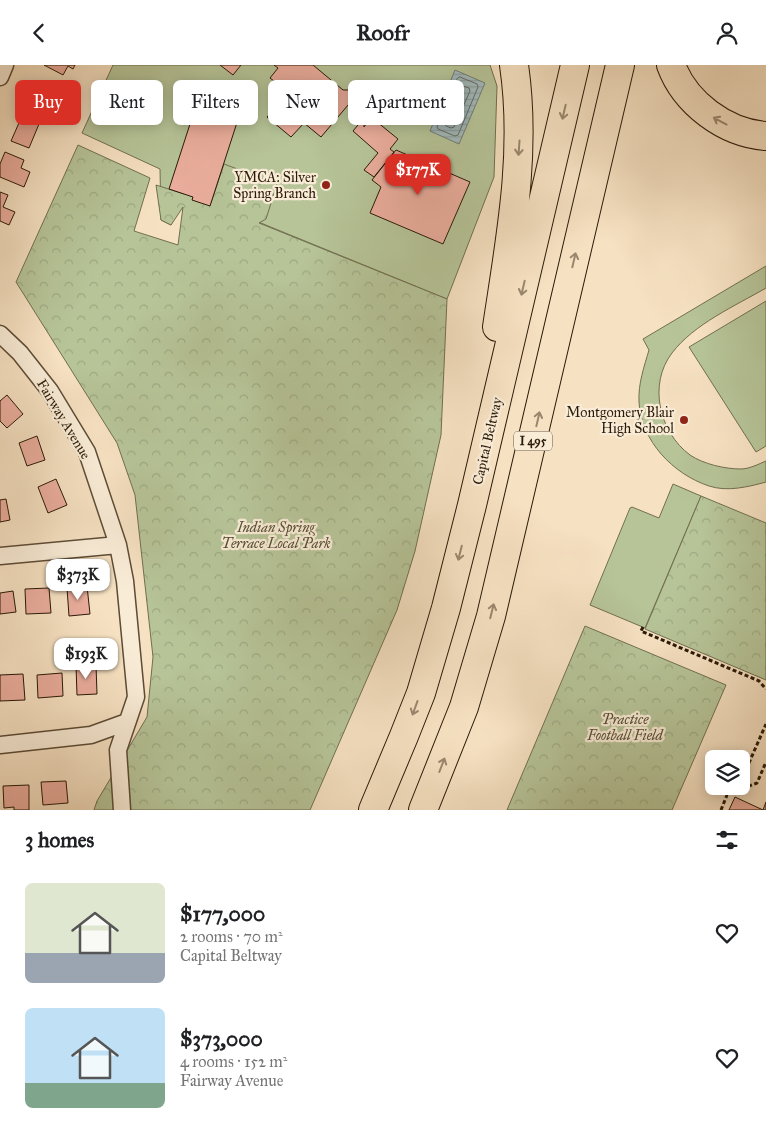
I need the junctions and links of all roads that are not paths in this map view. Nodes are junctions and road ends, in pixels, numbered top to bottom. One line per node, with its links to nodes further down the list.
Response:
1 (5, 65): 6 (street)
2 (514, 65): 9 (highway, one-way to 9)
3 (575, 65): 9 (highway, Capital Beltway, one-way to 9)
4 (620, 65): 16 (highway, I 495, one-way to 4)
5 (671, 65): 7 (highway, one-way to 5)
6 (0, 77)
7 (766, 136)
8 (0, 333): 10 (street, Fairway Avenue)
9 (472, 505): 15 (highway, Capital Beltway, one-way to 15)
10 (118, 545): 11 (street); 12 (street, Fairway Avenue)
11 (0, 556)
12 (127, 722): 13 (street); 14 (street, Fairway Avenue)
13 (0, 745)
14 (122, 810)
15 (372, 810)
16 (423, 810)

